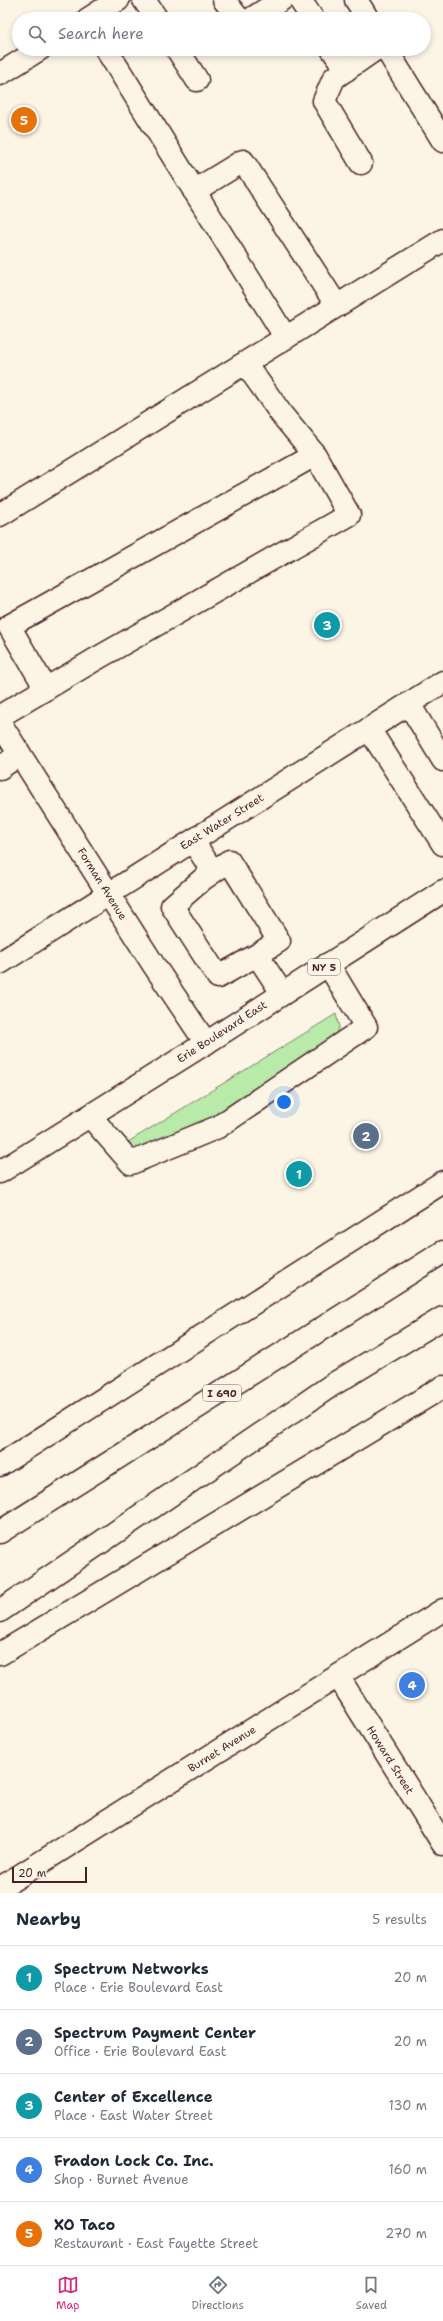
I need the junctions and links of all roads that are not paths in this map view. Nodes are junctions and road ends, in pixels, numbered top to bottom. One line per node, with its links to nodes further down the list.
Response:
1 (118, 0): 7 (main road)
2 (144, 0): 8 (main road)
3 (224, 0): 9 (main road)
4 (281, 0): 10 (main road)
5 (300, 0): 11 (main road)
6 (356, 0): 12 (main road)
7 (99, 12)
8 (152, 12)
9 (233, 12)
10 (262, 12)
11 (308, 12)
12 (364, 12)
13 (29, 56): 20 (main road)
14 (110, 56): 24 (main road)
15 (182, 56): 21 (main road)
16 (337, 56): 19 (main road)
17 (366, 56): 19 (main road)
18 (390, 56): 22 (main road)
19 (346, 70): 23 (main road)
20 (0, 74)
21 (197, 80)
22 (443, 141)
23 (361, 163)
24 (194, 191): 26 (main road); 27 (main road)
25 (443, 240): 26 (main road)
26 (337, 306): 27 (main road)
27 (286, 338): 28 (main road)
28 (245, 363): 29 (main road); 30 (main road)
29 (315, 455): 32 (main road); 32 (main road)
30 (0, 515)
31 (443, 682): 33 (main road, East Water Street)
32 (46, 689): 34 (main road)
33 (409, 704): 36 (main road, East Water Street); 38 (main road)
34 (0, 716)
35 (0, 723): 37 (main road, Forman Avenue)
36 (369, 729): 40 (main road, East Water Street); 41 (main road)
37 (20, 754): 39 (main road); 44 (main road, Forman Avenue)
38 (443, 760)
39 (0, 768)
40 (193, 841): 42 (main road); 44 (main road, East Water Street)
41 (443, 844)
42 (213, 872): 45 (main road); 45 (main road)
43 (443, 891): 47 (main road, Erie Boulevard East / NY 5)
44 (109, 894): 46 (main road, East Water Street); 49 (main road, Forman Avenue)
45 (257, 955): 48 (main road)
46 (0, 962)
47 (328, 964): 48 (main road, Erie Boulevard East / NY 5); 50 (main road)
48 (282, 994): 49 (main road, Erie Boulevard East / NY 5)
49 (206, 1043): 50 (main road, Erie Boulevard East / NY 5)
50 (90, 1116): 51 (main road, Erie Boulevard East / NY 5)
51 (0, 1172)
52 (443, 1182): 56 (main road)
53 (443, 1252): 57 (main road, I 690)
54 (443, 1318): 59 (main road)
55 (443, 1386): 60 (main road)
56 (0, 1465)
57 (0, 1532)
58 (443, 1610): 61 (main road, Burnet Avenue)
59 (0, 1611)
60 (0, 1654)
61 (338, 1676): 62 (main road, Howard Street); 63 (main road, Burnet Avenue)
62 (443, 1844)
63 (0, 1888)

